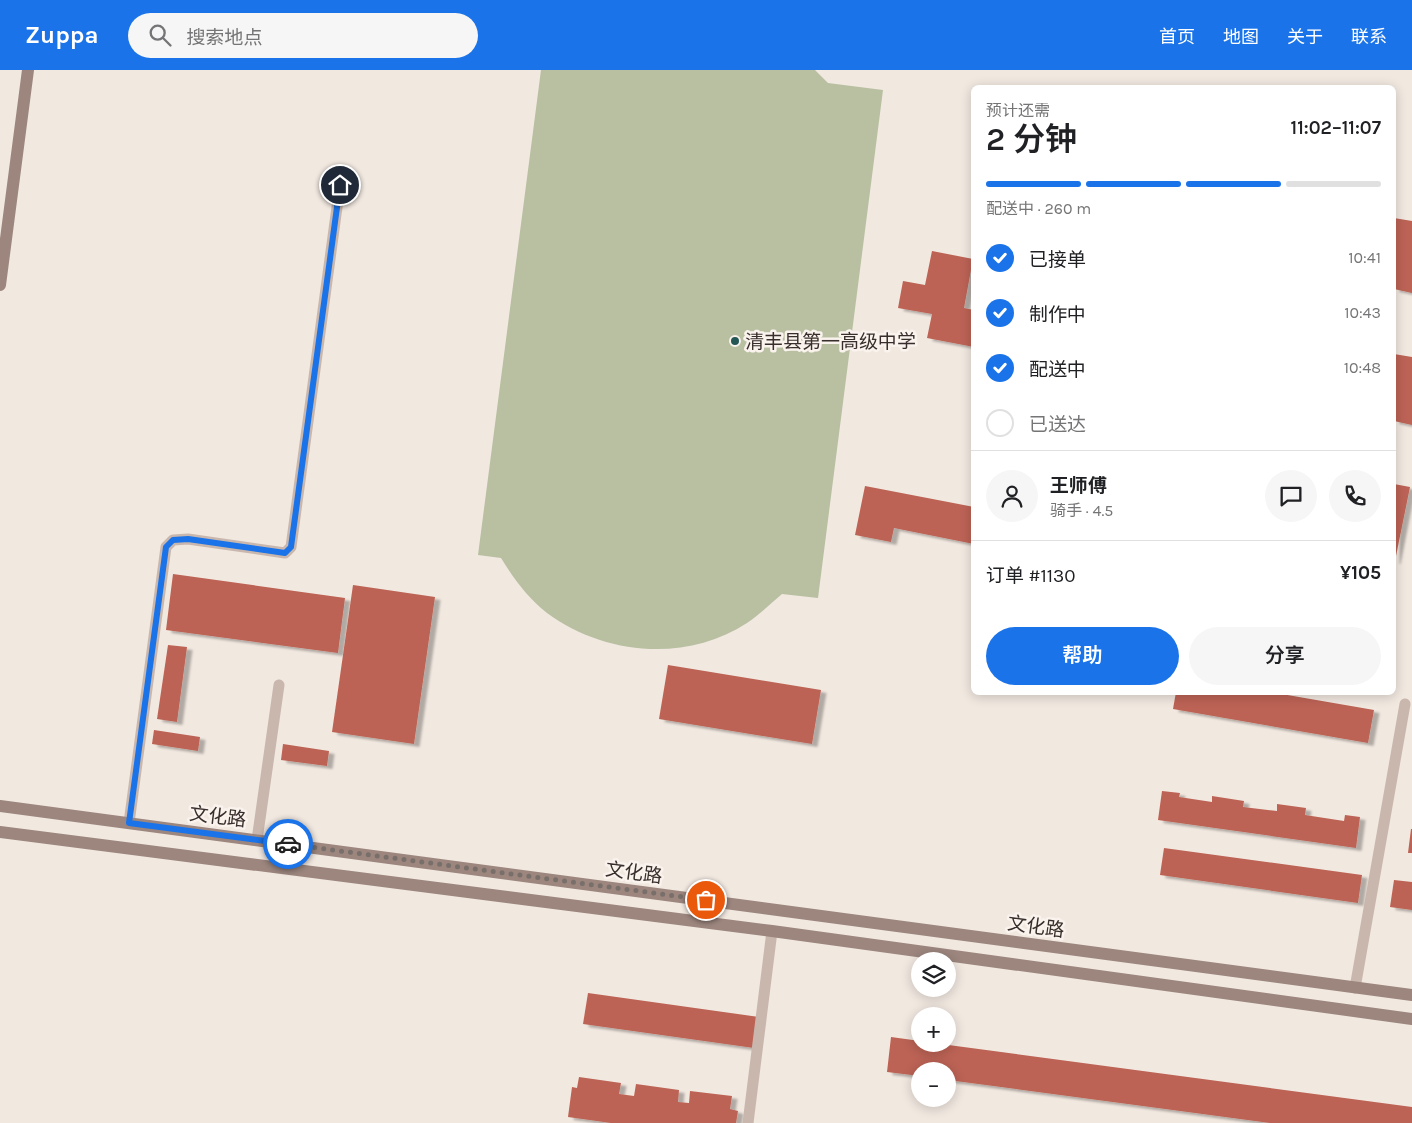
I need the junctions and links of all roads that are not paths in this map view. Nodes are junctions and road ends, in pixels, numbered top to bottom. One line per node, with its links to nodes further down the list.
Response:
1 (28, 70): 3 (main road)
2 (340, 185): 7 (lane)
3 (0, 286)
4 (279, 685): 9 (lane)
5 (1405, 704): 11 (lane)
6 (0, 806): 7 (main road, 文化路)
7 (129, 823): 9 (main road, 文化路)
8 (0, 832): 10 (main road)
9 (257, 840): 11 (main road, 文化路)
10 (772, 932): 13 (main road); 14 (lane)
11 (1355, 988): 12 (main road, 文化路)
12 (1412, 995)
13 (1412, 1020)
14 (748, 1123)

